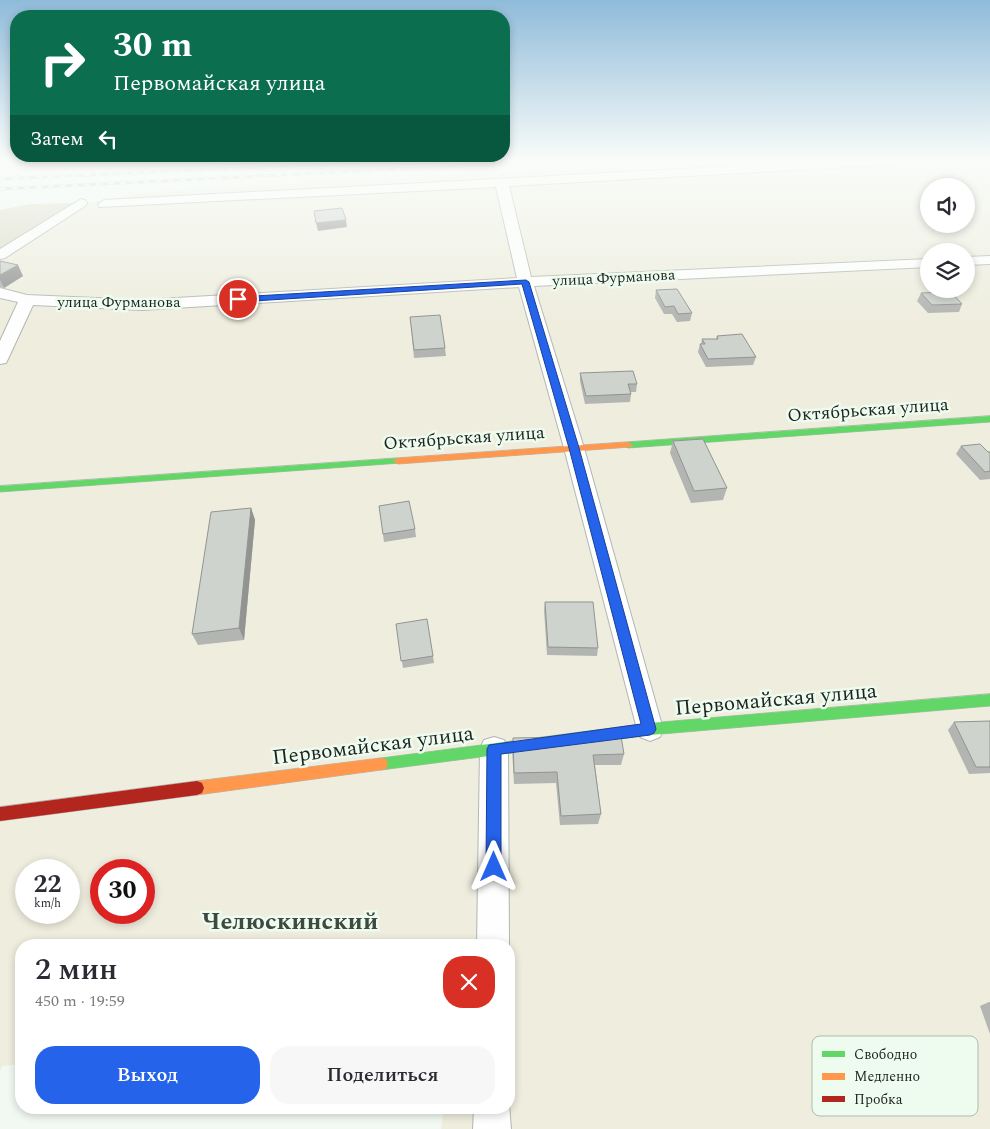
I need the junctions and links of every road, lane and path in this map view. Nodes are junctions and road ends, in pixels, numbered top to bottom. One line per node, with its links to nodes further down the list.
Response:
1 (64, 214): 3 (street)
2 (509, 214): 7 (street)
3 (0, 255)
4 (990, 260): 5 (street)
5 (975, 261)
6 (920, 263): 7 (street, улица Фурманова)
7 (526, 282): 9 (street, улица Фурманова); 12 (street)
8 (0, 292): 9 (street, улица Фурманова)
9 (26, 300): 10 (street)
10 (0, 359)
11 (990, 418): 12 (street, Октябрьская улица)
12 (574, 448): 13 (street, Октябрьская улица); 15 (street)
13 (0, 488)
14 (990, 700): 15 (street, Первомайская улица)
15 (650, 729): 16 (street, Первомайская улица)
16 (494, 749): 17 (street, Первомайская улица); 18 (street)
17 (0, 814)
18 (493, 939)
19 (492, 1114): 20 (street)
20 (492, 1129)

